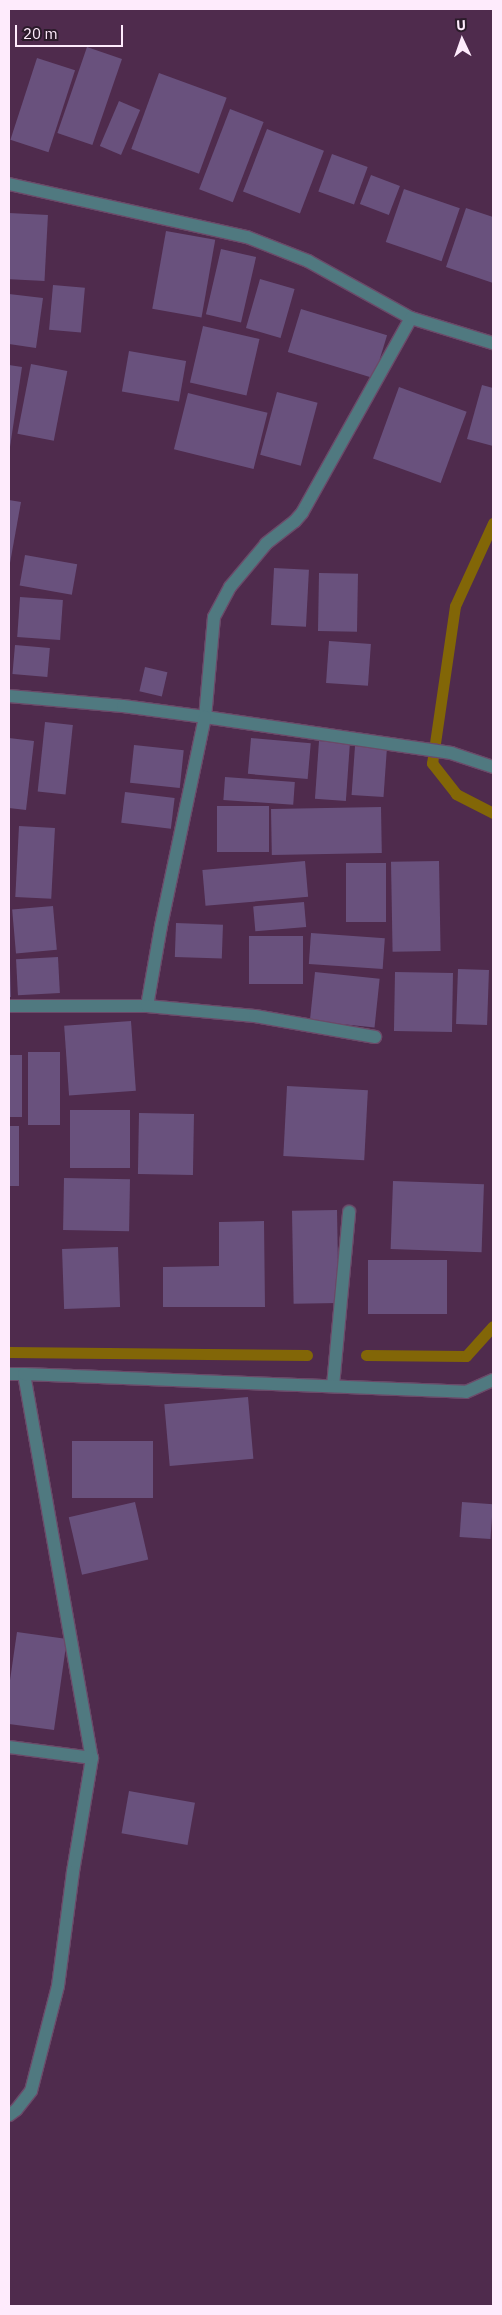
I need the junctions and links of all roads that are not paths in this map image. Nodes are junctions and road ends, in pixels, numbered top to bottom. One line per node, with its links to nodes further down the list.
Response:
1 (9, 184): 2 (street)
2 (411, 318): 3 (street); 5 (street)
3 (493, 343)
4 (9, 696): 5 (street)
5 (205, 717): 6 (street); 8 (street)
6 (493, 767)
7 (9, 1006): 8 (street)
8 (147, 1006): 9 (street)
9 (376, 1037)
10 (349, 1212): 14 (street)
11 (9, 1374): 12 (street)
12 (24, 1374): 14 (street); 16 (street)
13 (493, 1380): 14 (street)
14 (333, 1386)
15 (9, 1746): 16 (street)
16 (92, 1758): 17 (street)
17 (9, 2115)

